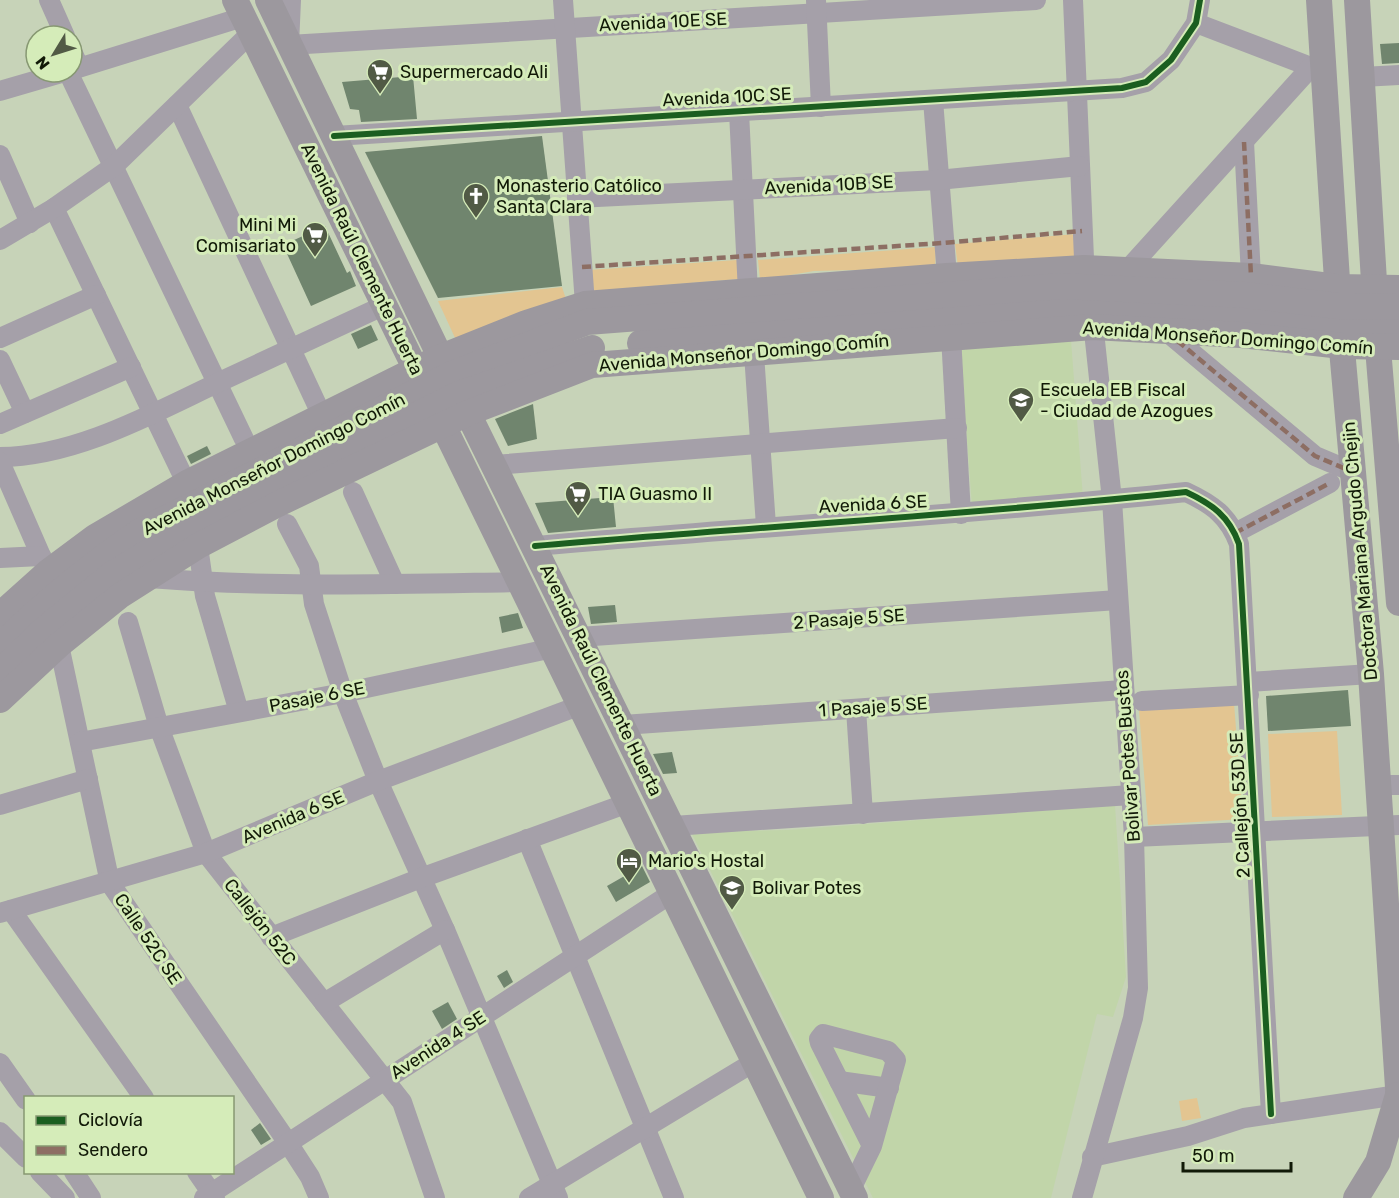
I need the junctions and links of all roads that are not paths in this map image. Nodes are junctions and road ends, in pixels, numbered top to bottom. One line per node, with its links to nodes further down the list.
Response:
1 (50, 0): 14 (street)
2 (263, 0): 60 (street)
3 (268, 0): 16 (main road, Avenida Raúl Clemente Huerta)
4 (291, 0): 16 (street)
5 (563, 0): 15 (street)
6 (1036, 0): 11 (street, Avenida 10E SE)
7 (1072, 0): 24 (street, Bolivar Potes Bustos)
8 (1200, 0): 13 (street)
9 (1319, 0): 18 (main road, Doctora Mariana Argudo Chejin)
10 (1357, 0): 20 (main road, Doctora Mariana Argudo Chejin)
11 (816, 7): 15 (street, Avenida 10E SE); 27 (street)
12 (243, 16): 17 (street); 26 (street); 49 (main road, Avenida Raúl Clemente Huerta)
13 (1196, 23): 18 (street); 24 (street, Avenida 10C SE)
14 (60, 24)
15 (565, 28): 16 (street, Avenida 10E SE); 29 (street)
16 (290, 45): 30 (main road, Avenida Raúl Clemente Huerta)
17 (84, 62)
18 (1317, 67): 31 (street); 50 (main road, Doctora Mariana Argudo Chejin)
19 (1399, 75): 20 (street)
20 (1362, 77): 51 (main road, Doctora Mariana Argudo Chejin)
21 (24, 83): 23 (street)
22 (79, 84): 34 (street)
23 (0, 91)
24 (1076, 91): 25 (street, Avenida 10C SE); 33 (street, Bolivar Potes Bustos)
25 (933, 100): 27 (street, Avenida 10C SE); 35 (street)
26 (177, 105): 34 (street); 55 (street)
27 (821, 107): 28 (street, Avenida 10C SE)
28 (739, 112): 29 (street, Avenida 10C SE); 36 (street)
29 (572, 122): 30 (street, Avenida 10C SE); 37 (street)
30 (334, 136): 60 (main road, Avenida Raúl Clemente Huerta)
31 (1244, 142): 41 (street); 43 (street)
32 (0, 155): 39 (street)
33 (1080, 165): 35 (street, Avenida 10B SE); 46 (street, Bolivar Potes Bustos)
34 (114, 166): 38 (street); 59 (street)
35 (938, 180): 36 (street, Avenida 10B SE); 42 (street)
36 (743, 190): 37 (street, Avenida 10B SE); 44 (street)
37 (577, 198): 47 (street)
38 (54, 208): 39 (street); 45 (street)
39 (30, 223): 40 (street)
40 (0, 240)
41 (1129, 268): 43 (main road, Avenida Monseñor Domingo Comín); 46 (main road, Avenida Monseñor Domingo Comín)
42 (947, 276): 44 (main road, Avenida Monseñor Domingo Comín); 46 (main road, Avenida Monseñor Domingo Comín)
43 (1251, 276): 50 (main road, Avenida Monseñor Domingo Comín)
44 (748, 292): 48 (main road, Avenida Monseñor Domingo Comín)
45 (96, 295): 54 (street); 58 (street)
46 (1088, 297): 48 (main road, Avenida Monseñor Domingo Comín); 50 (main road, Avenida Monseñor Domingo Comín); 52 (main road, Avenida Monseñor Domingo Comín); 53 (main road, Avenida Monseñor Domingo Comín); 60 (main road, Avenida Monseñor Domingo Comín); 75 (street, Bolivar Potes Bustos)
47 (585, 304): 48 (main road, Avenida Monseñor Domingo Comín); 60 (main road, Avenida Monseñor Domingo Comín)
48 (699, 304): 60 (main road, Avenida Monseñor Domingo Comín)
49 (384, 305): 55 (street); 60 (main road, Avenida Raúl Clemente Huerta)
50 (1339, 317): 51 (main road, Avenida Monseñor Domingo Comín); 51 (main road, Avenida Monseñor Domingo Comín); 52 (main road, Avenida Monseñor Domingo Comín); 71 (main road, Doctora Mariana Argudo Chejin)
51 (1388, 318): 93 (main road, Doctora Mariana Argudo Chejin)
52 (1167, 332): 71 (street)
53 (951, 336): 56 (main road, Avenida Monseñor Domingo Comín); 65 (street)
54 (0, 338)
55 (291, 350): 59 (street); 61 (street)
56 (753, 354): 60 (main road, Avenida Monseñor Domingo Comín); 67 (street)
57 (0, 360): 62 (street)
58 (131, 367): 62 (street); 63 (street)
59 (218, 383): 63 (street); 66 (street)
60 (444, 390): 70 (main road, Avenida Raúl Clemente Huerta); 78 (main road, Avenida Monseñor Domingo Comín); 79 (main road, Avenida Monseñor Domingo Comín); 89 (main road, Avenida Raúl Clemente Huerta); 155 (street)
61 (317, 405)
62 (25, 413): 64 (street)
63 (154, 414): 68 (street); 72 (street)
64 (0, 424)
65 (957, 428): 67 (street); 77 (street)
66 (244, 439)
67 (760, 443): 70 (street); 81 (street)
68 (0, 456)
69 (0, 462): 86 (street)
70 (494, 465): 84 (main road, Avenida Raúl Clemente Huerta)
71 (1353, 472): 101 (main road, Doctora Mariana Argudo Chejin)
72 (182, 474)
73 (1330, 483): 82 (street)
74 (353, 492): 91 (street)
75 (1112, 500): 76 (street, Avenida 6 SE); 77 (street, Avenida 6 SE); 92 (street, Bolivar Potes Bustos)
76 (1211, 504): 82 (street, 2 Callejón 53D SE)
77 (961, 514): 81 (street, Avenida 6 SE)
78 (230, 518): 83 (main road, Avenida Monseñor Domingo Comín); 100 (main road, Avenida Monseñor Domingo Comín)
79 (134, 523): 86 (main road, Avenida Monseñor Domingo Comín); 98 (main road, Avenida Monseñor Domingo Comín)
80 (286, 524): 90 (street)
81 (766, 526): 84 (street, Avenida 6 SE)
82 (1235, 533): 102 (street, 2 Callejón 53D SE)
83 (198, 546): 87 (main road, Avenida Monseñor Domingo Comín); 88 (street)
84 (534, 546): 96 (main road, Avenida Raúl Clemente Huerta)
85 (0, 558): 86 (street)
86 (45, 564): 94 (main road, Avenida Monseñor Domingo Comín)
87 (149, 578): 88 (street); 97 (main road, Avenida Monseñor Domingo Comín)
88 (205, 582): 90 (street); 109 (street)
89 (520, 582): 91 (street); 99 (main road, Avenida Raúl Clemente Huerta)
90 (310, 583): 91 (street); 104 (street)
91 (395, 584)
92 (1118, 600): 96 (street, 2 Pasaje 5 SE); 103 (street, Bolivar Potes Bustos)
93 (1399, 603)
94 (4, 609)
95 (128, 622): 111 (street, Callejón 52C)
96 (579, 637): 110 (main road, Avenida Raúl Clemente Huerta)
97 (59, 645): 105 (main road, Avenida Monseñor Domingo Comín); 112 (street, Calle 52C SE)
98 (0, 646)
99 (553, 648): 104 (street, Pasaje 6 SE); 107 (main road, Avenida Raúl Clemente Huerta)
100 (0, 672)
101 (1371, 675): 102 (street); 115 (main road, Doctora Mariana Argudo Chejin)
102 (1248, 689): 106 (street); 122 (street, 2 Callejón 53D SE)
103 (1123, 690): 108 (street, 1 Pasaje 5 SE); 116 (street, Bolivar Potes Bustos)
104 (343, 693): 109 (street, Pasaje 6 SE); 114 (street)
105 (1, 698)
106 (1142, 701)
107 (581, 705): 114 (street, Avenida 6 SE); 117 (main road, Avenida Raúl Clemente Huerta)
108 (856, 709): 110 (street, 1 Pasaje 5 SE); 119 (street)
109 (239, 712): 111 (street, Pasaje 6 SE)
110 (623, 725): 121 (main road, Avenida Raúl Clemente Huerta)
111 (159, 727): 112 (street, Pasaje 6 SE); 125 (street, Callejón 52C)
112 (80, 742): 113 (street, Calle 52C SE)
113 (88, 779): 118 (street); 127 (street, Calle 52C SE)
114 (378, 781): 125 (street, Avenida 6 SE); 126 (street)
115 (1388, 785): 120 (main road, Doctora Mariana Argudo Chejin)
116 (1131, 795): 119 (street); 123 (street, Bolivar Potes Bustos)
117 (628, 803): 124 (street); 128 (main road, Avenida Raúl Clemente Huerta)
118 (0, 805)
119 (863, 814): 121 (street)
120 (1390, 825): 122 (street); 140 (main road, Doctora Mariana Argudo Chejin)
121 (673, 826): 155 (main road, Avenida Raúl Clemente Huerta)
122 (1257, 831): 123 (street); 144 (street, 2 Callejón 53D SE)
123 (1134, 837): 150 (street, Bolivar Potes Bustos)
124 (527, 839): 126 (street); 132 (street)
125 (206, 853): 127 (street, Avenida 6 SE); 131 (street, Callejón 52C)
126 (421, 878): 130 (street); 131 (street)
127 (110, 883): 129 (street, Avenida 6 SE); 147 (street, Calle 52C SE)
128 (672, 893): 132 (street, Avenida 4 SE); 135 (main road, Avenida Raúl Clemente Huerta)
129 (6, 911): 141 (street)
130 (445, 930): 133 (street); 134 (street)
131 (271, 937): 133 (street, Callejón 52C)
132 (576, 955): 134 (street, Avenida 4 SE); 145 (street)
133 (324, 1003): 137 (street, Callejón 52C)
134 (481, 1017): 137 (street, Avenida 4 SE); 154 (street)
135 (754, 1062): 145 (street); 161 (main road, Avenida Raúl Clemente Huerta)
136 (0, 1063): 142 (street)
137 (384, 1080): 147 (street, Avenida 4 SE); 158 (street, Callejón 52C)
138 (839, 1081): 139 (street); 139 (street); 148 (street)
139 (889, 1088): 148 (street)
140 (1398, 1095): 143 (main road, Doctora Mariana Argudo Chejin); 144 (street); 163 (main road)
141 (143, 1096)
142 (24, 1097)
143 (1399, 1103)
144 (1271, 1114): 150 (street)
145 (645, 1128): 154 (street); 160 (street)
146 (2, 1139): 149 (street)
147 (288, 1143): 156 (street, Avenida 4 SE); 157 (street, Calle 52C SE)
148 (872, 1146): 155 (street)
149 (24, 1156)
150 (1092, 1157): 162 (street, Bolivar Potes Bustos)
151 (42, 1174): 153 (street)
152 (198, 1174): 156 (street)
153 (76, 1190)
154 (555, 1191): 159 (street)
155 (851, 1195)
156 (210, 1196)
157 (318, 1198)
158 (435, 1198)
159 (529, 1198)
160 (674, 1198)
161 (821, 1198)
162 (1082, 1198)
163 (1356, 1198)

